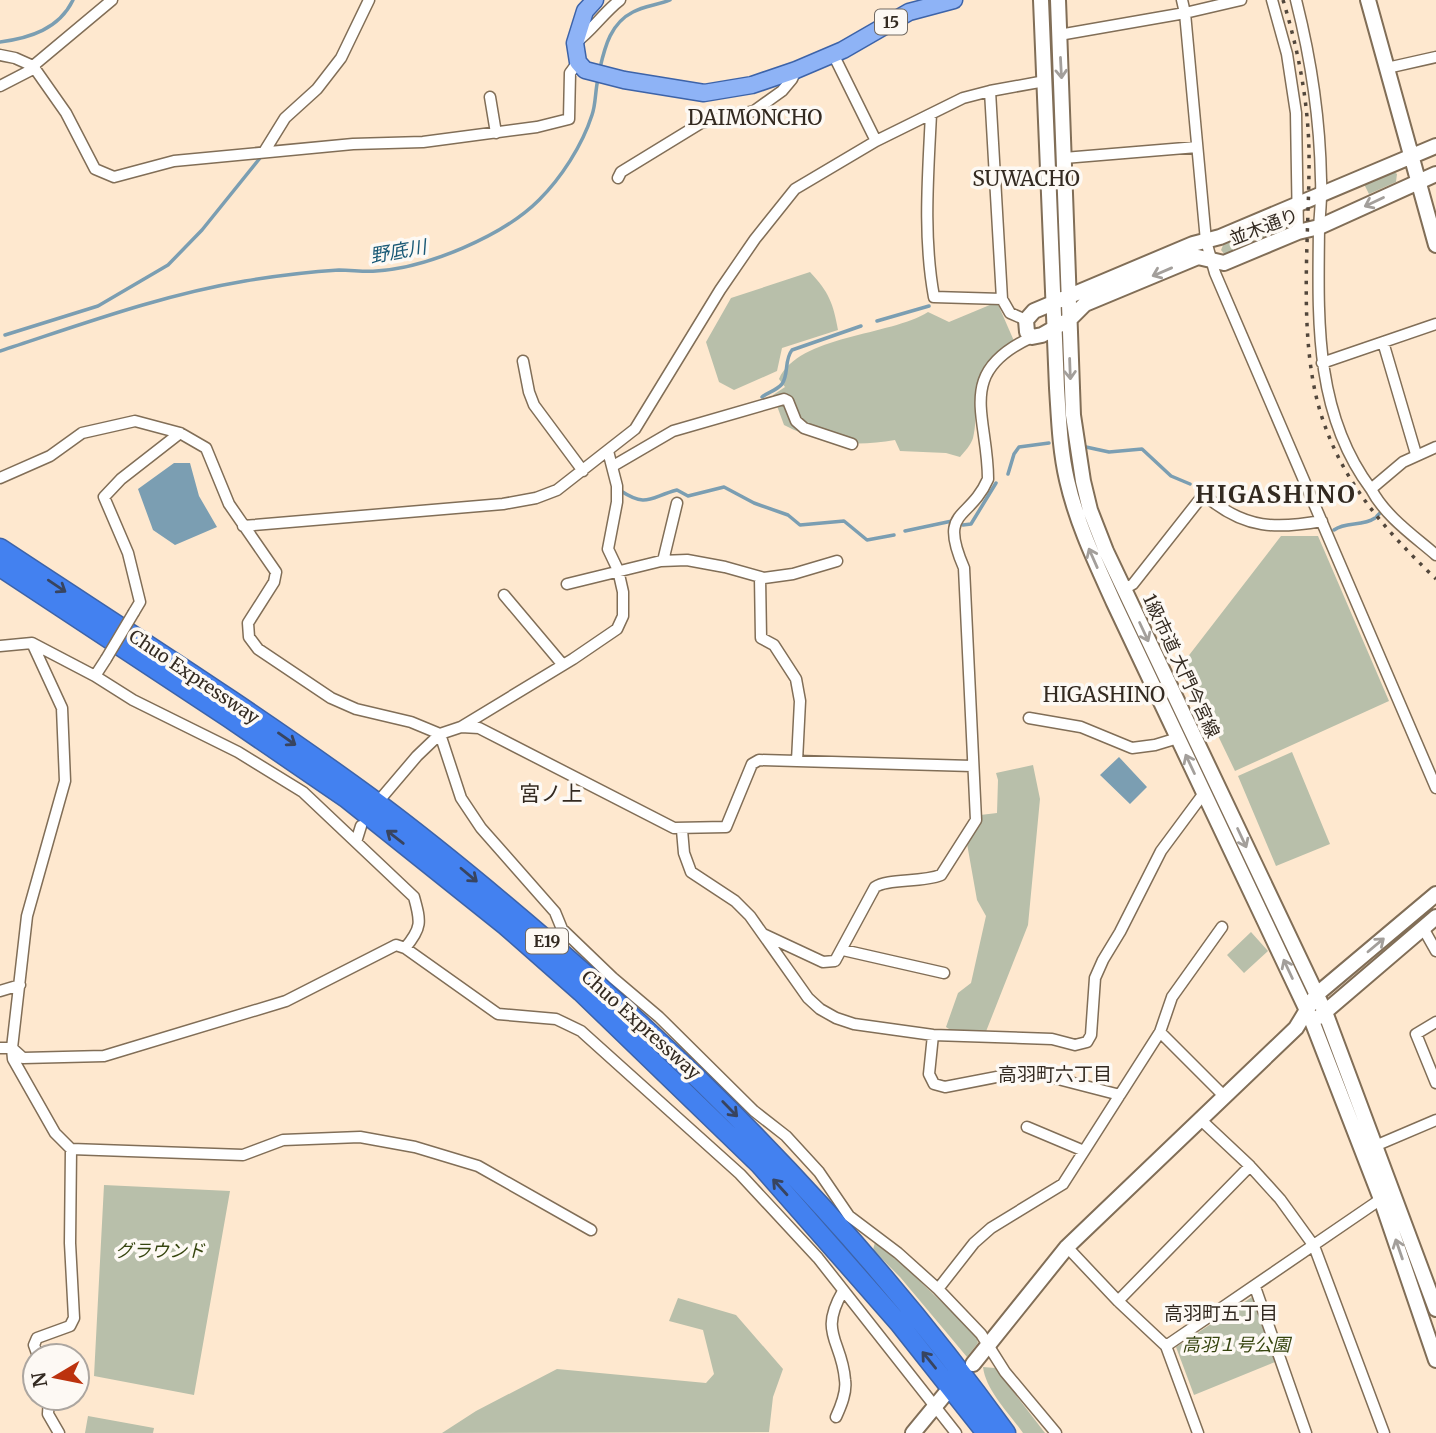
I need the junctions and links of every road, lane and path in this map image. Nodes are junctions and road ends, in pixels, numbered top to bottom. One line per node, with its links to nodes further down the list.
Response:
1 (112, 0): 20 (street)
2 (369, 0): 32 (street)
3 (595, 0): 15 (main road)
4 (620, 0): 15 (street)
5 (954, 0): 16 (main road, 15)
6 (1041, 0): 23 (street)
7 (1058, 0): 14 (street, 1級市道 大門今宮線)
8 (1182, 0): 13 (street)
9 (1241, 0): 13 (street)
10 (1272, 0): 39 (street)
11 (1296, 0): 38 (street)
12 (1368, 0): 21 (street)
13 (1185, 13): 14 (street); 31 (street)
14 (1059, 35): 34 (street, 1級市道 大門今宮線, one-way to 34)
15 (575, 43): 19 (main road)
16 (833, 54): 22 (main road, 15); 29 (street)
17 (0, 55): 20 (street)
18 (1436, 57): 21 (street)
19 (582, 66): 22 (main road, 15); 28 (street)
20 (34, 67): 24 (street); 32 (street)
21 (1387, 68): 33 (street)
22 (796, 70): 36 (street)
23 (1045, 81): 25 (street); 47 (street)
24 (0, 86)
25 (990, 91): 27 (street); 46 (street)
26 (490, 97): 28 (street)
27 (931, 114): 29 (street); 46 (street)
28 (496, 133): 32 (street)
29 (876, 141): 59 (street)
30 (1436, 146): 33 (street, 並木通り)
31 (1197, 147): 34 (street); 42 (street)
32 (264, 152)
33 (1412, 156): 37 (street); 38 (street, 並木通り)
34 (1065, 158): 45 (street, 1級市道 大門今宮線)
35 (1436, 174): 37 (street, 並木通り)
36 (618, 178)
37 (1419, 181): 40 (street, 並木通り, one-way to 40); 43 (street)
38 (1321, 195): 39 (street, 並木通り); 40 (street)
39 (1297, 204): 41 (street); 42 (street, 並木通り)
40 (1320, 227): 41 (street, 並木通り); 55 (street)
41 (1298, 232): 44 (street, 並木通り)
42 (1206, 241): 44 (street); 45 (street, 並木通り)
43 (1436, 245)
44 (1213, 261): 48 (street, 並木通り, one-way to 48); 66 (street)
45 (1069, 298): 47 (street, 並木通り); 48 (street, 1級市道 大門今宮線)
46 (1002, 299): 49 (street)
47 (1054, 304): 49 (street, 並木通り); 51 (street)
48 (1070, 319): 51 (street, 並木通り); 76 (street, 1級市道 大門今宮線, one-way to 76)
49 (1026, 320): 52 (street)
50 (1436, 324): 53 (street)
51 (1055, 326): 52 (street, 並木通り); 85 (street, one-way to 51)
52 (1032, 337): 87 (street)
53 (1383, 342): 55 (street); 60 (street)
54 (523, 361): 62 (street)
55 (1322, 363): 64 (street)
56 (180, 433): 63 (street); 67 (street); 81 (street, bridge)
57 (852, 444): 61 (street)
58 (1436, 447): 60 (street)
59 (608, 451): 61 (street); 62 (street)
60 (1416, 454): 64 (street)
61 (612, 466): 73 (street)
62 (583, 471): 67 (street)
63 (0, 478)
64 (1371, 489): 69 (street)
65 (677, 503): 70 (street)
66 (1322, 521): 76 (street); 88 (street)
67 (243, 526): 84 (street)
68 (0, 548): 147 (highway, Chuo Expressway / E19, one-way to 147)
69 (1436, 555)
70 (663, 561): 73 (street); 74 (street)
71 (838, 561): 74 (street)
72 (0, 567): 146 (highway, Chuo Expressway / E19, one-way to 72)
73 (618, 570): 75 (street); 80 (street)
74 (760, 578): 86 (street)
75 (567, 584)
76 (1124, 589): 105 (street, 1級市道 大門今宮線, one-way to 105)
77 (504, 595): 80 (street)
78 (33, 643): 79 (street); 81 (street); 103 (street)
79 (0, 646)
80 (563, 664): 83 (street)
81 (95, 676): 93 (street)
82 (1029, 718): 85 (street)
83 (461, 727): 84 (street); 92 (street)
84 (440, 734): 90 (street); 129 (street)
85 (1178, 738): 89 (street, one-way to 85)
86 (797, 761): 87 (street); 92 (street)
87 (972, 766): 100 (street)
88 (1436, 788)
89 (1204, 793): 107 (street, one-way to 89); 110 (street)
90 (383, 796)
91 (361, 826): 93 (street)
92 (682, 830): 98 (street)
93 (356, 842): 99 (street)
94 (1436, 894): 105 (street, one-way to 94)
95 (1436, 916): 97 (street)
96 (1222, 927): 109 (street)
97 (1423, 928): 101 (street); 106 (street)
98 (763, 934): 100 (street); 110 (street)
99 (405, 948): 112 (street); 130 (street)
100 (843, 950): 102 (street)
101 (1436, 951)
102 (944, 973)
103 (20, 985): 104 (street); 112 (street)
104 (0, 991)
105 (1316, 995): 106 (street, 1級市道 大門今宮線); 107 (street)
106 (1325, 1012): 107 (street); 119 (street, 1級市道 大門今宮線)
107 (1309, 1015): 115 (street); 123 (street)
108 (1436, 1022): 113 (street)
109 (1160, 1032): 114 (street); 115 (street)
110 (933, 1035): 114 (street)
111 (0, 1048): 112 (street)
112 (12, 1048): 120 (street)
113 (1436, 1083)
114 (1120, 1095): 121 (street)
115 (1225, 1097): 116 (street)
116 (1201, 1120): 122 (street); 126 (street)
117 (1436, 1120): 119 (street)
118 (1027, 1127): 121 (street)
119 (1375, 1146): 128 (street, 1級市道 大門今宮線)
120 (71, 1149): 124 (street); 134 (street)
121 (1084, 1151): 129 (street)
122 (1250, 1166): 125 (street); 132 (street)
123 (1381, 1199): 125 (street); 131 (street, one-way to 123)
124 (590, 1230)
125 (1314, 1246): 127 (street); 151 (street)
126 (1067, 1247): 132 (street); 135 (street)
127 (1255, 1287): 136 (street); 150 (street)
128 (1433, 1287): 131 (street); 133 (street, 1級市道 大門今宮線)
129 (937, 1289): 135 (street)
130 (843, 1291): 140 (street); 142 (street)
131 (1415, 1295): 137 (street)
132 (1118, 1300): 136 (street)
133 (1436, 1309)
134 (35, 1342)
135 (990, 1345): 138 (street); 148 (street)
136 (1166, 1346): 149 (street)
137 (1436, 1360)
138 (974, 1364)
139 (946, 1394): 140 (street)
140 (935, 1408): 144 (street); 145 (street)
141 (48, 1412): 143 (street)
142 (836, 1417)
143 (58, 1433)
144 (913, 1433)
145 (956, 1433)
146 (986, 1433)
147 (1006, 1433)
148 (1056, 1433)
149 (1198, 1433)
150 (1306, 1433)
151 (1384, 1433)

